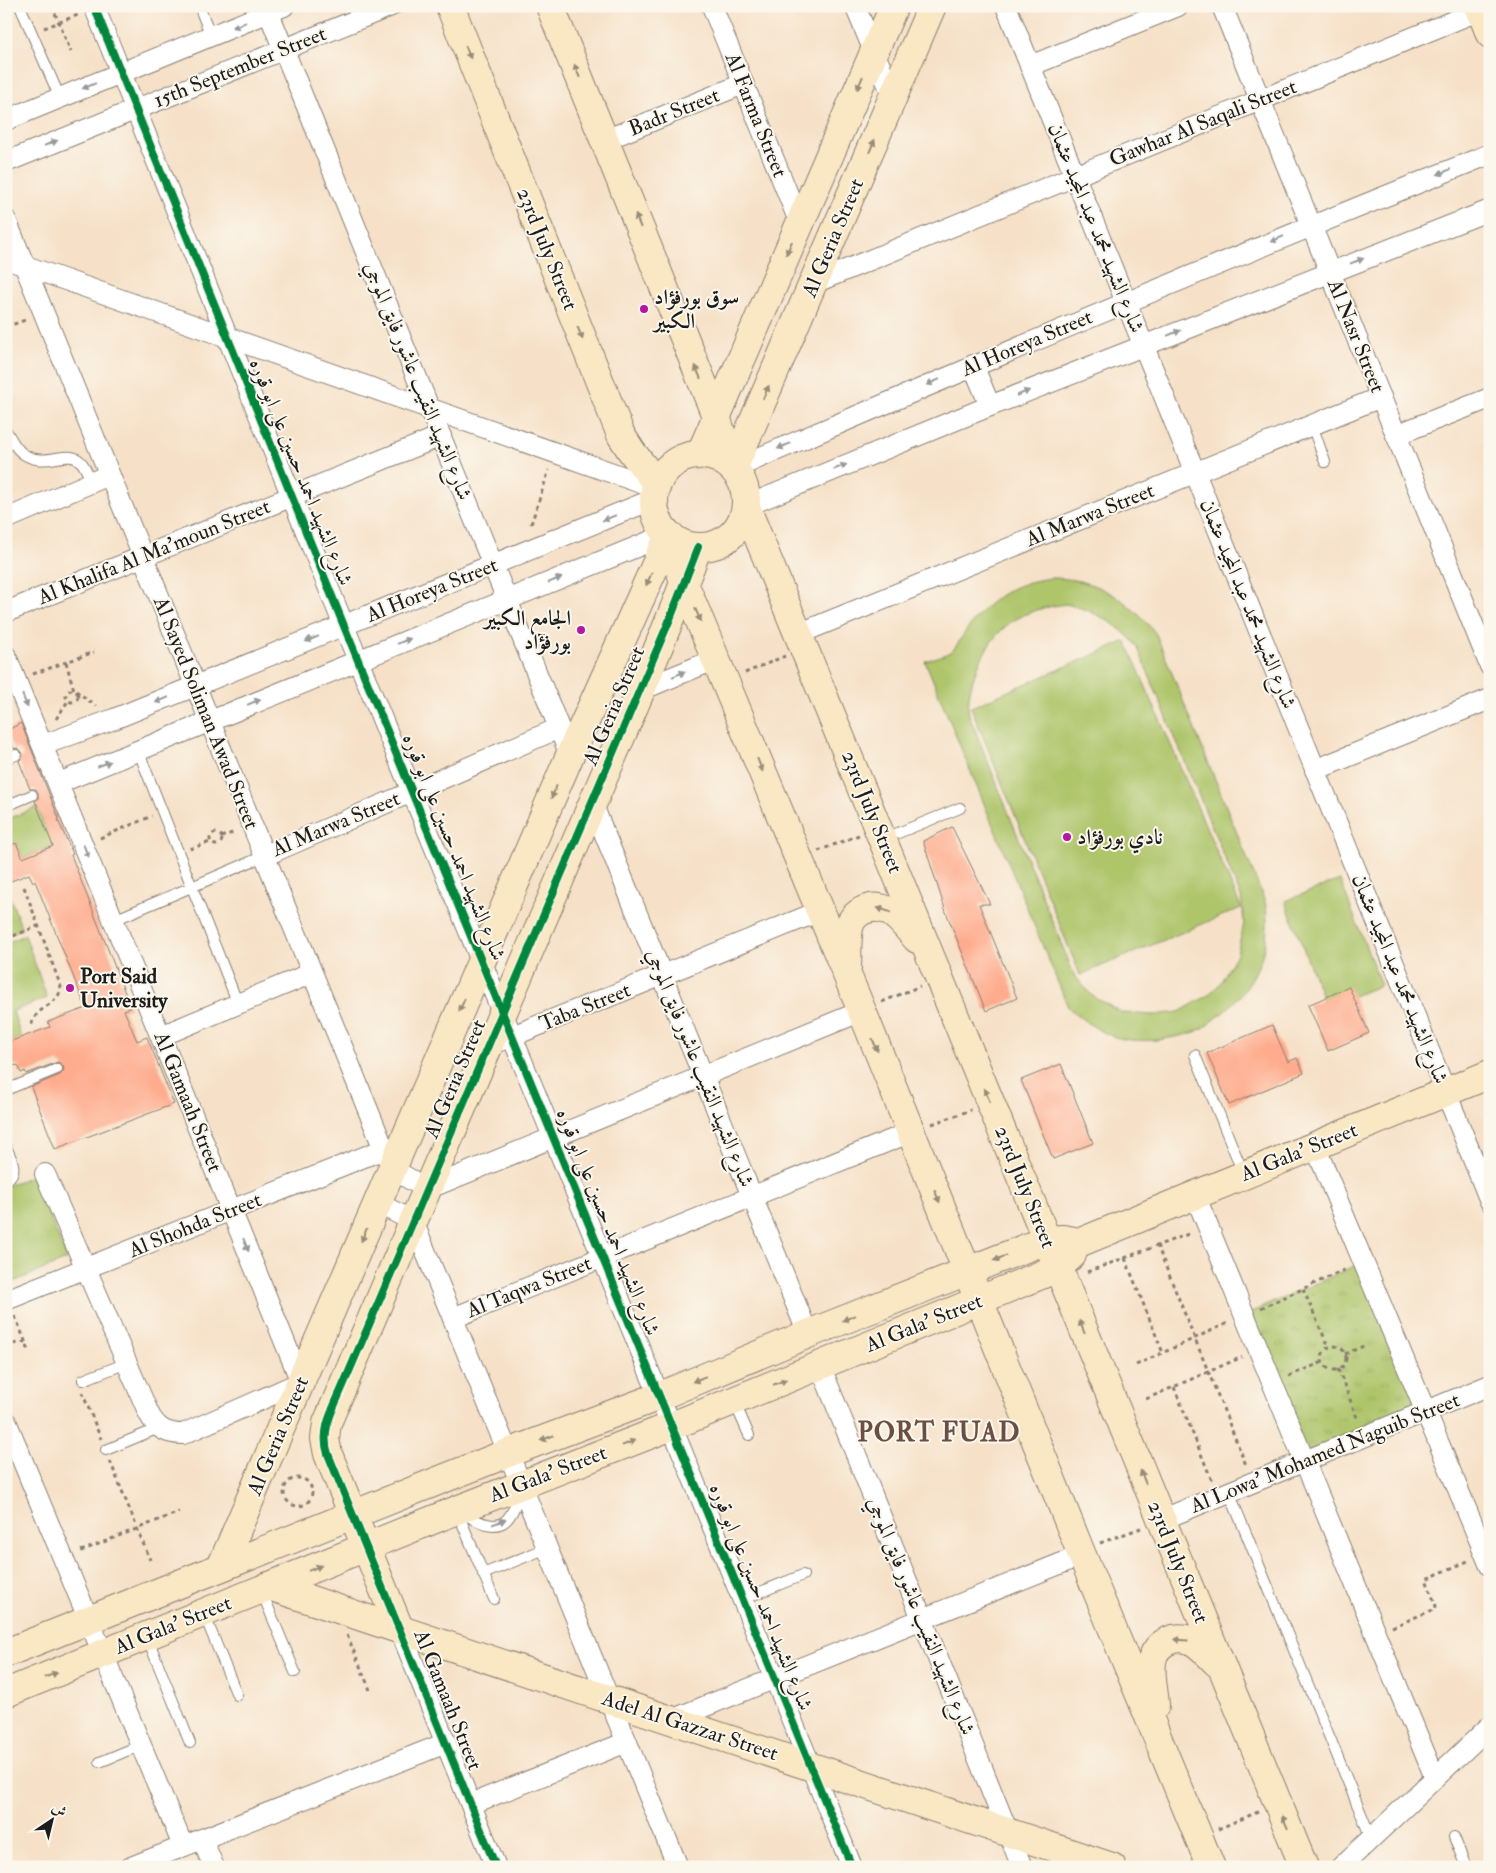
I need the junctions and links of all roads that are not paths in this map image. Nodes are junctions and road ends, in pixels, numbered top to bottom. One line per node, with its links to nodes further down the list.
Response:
1 (20, 6): 23 (lane)
2 (199, 6): 16 (lane)
3 (391, 6): 17 (street, 15th September Street)
4 (450, 6): 57 (main road, 23rd July Street, one-way to 57)
5 (550, 6): 27 (main road, one-way to 5)
6 (712, 6): 21 (street, Al Farma Street)
7 (855, 6): 18 (street)
8 (894, 6): 18 (main road, Al Geria Street)
9 (932, 6): 22 (main road, Al Geria Street)
10 (1006, 6): 19 (street, شارع الشهيد محمد عبد المجيد عثمان)
11 (1178, 6): 19 (street)
12 (1222, 6): 24 (street, Al Nasr Street)
13 (94, 7): 20 (street, شارع الشهيد احمد حسين على ابو قوره)
14 (273, 8): 16 (street, 15th September Street, one-way to 16); 17 (street, شارع الشهيد النقيب عاشور فايق الموجي)
15 (1483, 17): 24 (street, Gawhar Al Saqali Street)
16 (211, 36): 20 (street, 15th September Street)
17 (284, 50): 25 (street, 15th September Street); 46 (street, شارع الشهيد النقيب عاشور فايق الموجي)
18 (874, 52): 22 (street); 33 (main road, Al Geria Street, one-way to 33)
19 (1030, 66): 30 (street, شارع الشهيد محمد عبد المجيد عثمان)
20 (121, 73): 23 (street, 15th September Street, one-way to 23); 25 (street, شارع الشهيد احمد حسين على ابو قوره)
21 (743, 84): 27 (street, Badr Street); 33 (street, Al Farma Street)
22 (892, 97): 38 (main road, Al Geria Street, one-way to 22)
23 (60, 98): 26 (street, 15th September Street)
24 (1260, 100): 30 (street, Gawhar Al Saqali Street); 34 (street, Al Nasr Street)
25 (136, 110): 29 (street, 15th September Street, one-way to 25); 40 (street, شارع الشهيد احمد حسين على ابو قوره)
26 (6, 120)
27 (605, 140): 47 (main road, one-way to 27)
28 (1490, 154): 34 (street, Al Horeya Street, one-way to 34)
29 (6, 162)
30 (1075, 176): 38 (street, Gawhar Al Saqali Street); 39 (street, شارع الشهيد محمد عبد المجيد عثمان)
31 (1490, 210): 37 (street, Al Horeya Street, one-way to 31)
32 (6, 220): 36 (street, Al Sayed Soliman Awad Street)
33 (800, 224): 47 (main road, Al Geria Street, one-way to 47)
34 (1311, 226): 37 (street, Al Nasr Street); 39 (street, Al Horeya Street, one-way to 39)
35 (6, 259): 36 (street)
36 (26, 266): 40 (street); 56 (street, Al Sayed Soliman Awad Street)
37 (1330, 271): 41 (street, Al Horeya Street, one-way to 37); 43 (street, Al Nasr Street)
38 (814, 283): 54 (main road, Al Geria Street, one-way to 38)
39 (1126, 302): 41 (street, شارع الشهيد محمد عبد المجيد عثمان); 42 (street, Al Horeya Street)
40 (227, 336): 46 (street); 58 (street, شارع الشهيد احمد حسين على ابو قوره)
41 (1143, 345): 45 (street, Al Horeya Street, one-way to 41); 55 (street, شارع الشهيد محمد عبد المجيد عثمان)
42 (972, 365): 45 (street); 54 (street, Al Horeya Street, one-way to 54)
43 (1381, 397): 48 (street, Al Marwa Street); 50 (street, Al Nasr Street)
44 (1490, 398): 50 (street)
45 (990, 406): 59 (street, Al Horeya Street, one-way to 45)
46 (429, 408): 51 (street, شارع الشهيد النقيب عاشور فايق الموجي); 57 (street)
47 (716, 416): 52 (main road, Al Geria Street); 54 (main road)
48 (1312, 425): 53 (lane); 55 (street, Al Marwa Street)
49 (6, 431): 56 (lane)
50 (1396, 435): 72 (street, Al Nasr Street)
51 (440, 436): 58 (street, Al Khalifa Al Ma'moun Street); 64 (street, شارع الشهيد النقيب عاشور فايق الموجي)
52 (700, 455): 54 (main road); 57 (main road)
53 (1325, 462)
54 (733, 468): 59 (main road)
55 (1195, 472): 69 (street, Al Marwa Street); 82 (street, شارع الشهيد محمد عبد المجيد عثمان)
56 (100, 479): 60 (street); 63 (street, Al Sayed Soliman Awad Street)
57 (655, 491): 61 (main road); 64 (street, Al Horeya Street, one-way to 64)
58 (292, 496): 63 (street, Al Khalifa Al Ma'moun Street); 68 (street, شارع الشهيد احمد حسين على ابو قوره)
59 (746, 507): 62 (main road); 69 (main road, 23rd July Street)
60 (6, 519)
61 (669, 535): 62 (main road); 65 (main road); 66 (street, Al Horeya Street, one-way to 61); 81 (main road, Al Geria Street, one-way to 81)
62 (698, 547): 65 (main road, Al Geria Street)
63 (142, 557): 67 (street, Al Khalifa Al Ma'moun Street); 74 (street, Al Sayed Soliman Awad Street)
64 (493, 565): 66 (street, شارع الشهيد النقيب عاشور فايق الموجي); 68 (street, Al Horeya Street)
65 (684, 583): 73 (main road, one-way to 73); 75 (main road, Al Geria Street)
66 (507, 600): 71 (street, Al Horeya Street, one-way to 66); 78 (street, شارع الشهيد النقيب عاشور فايق الموجي)
67 (6, 612)
68 (344, 626): 71 (street, شارع الشهيد احمد حسين على ابو قوره); 74 (street, Al Horeya Street, one-way to 74)
69 (801, 641): 89 (main road, 23rd July Street)
70 (6, 656): 79 (street, Al Gamaah Street, one-way to 79)
71 (358, 660): 77 (street, Al Horeya Street, one-way to 71); 84 (street, شارع الشهيد احمد حسين على ابو قوره)
72 (1490, 666)
73 (721, 670): 75 (street, one-way to 73); 92 (main road, one-way to 92)
74 (195, 686): 77 (street, Al Sayed Soliman Awad Street); 79 (street, Al Horeya Street, one-way to 79)
75 (641, 690): 86 (main road, Al Geria Street)
76 (1490, 699): 82 (street)
77 (209, 720): 80 (street, Al Horeya Street); 90 (street, Al Sayed Soliman Awad Street)
78 (559, 728): 81 (street, شارع الشهيد النقيب عاشور فايق الموجي); 84 (street, Al Marwa Street)
79 (41, 745): 83 (street, Al Gamaah Street)
80 (138, 750): 83 (street, Al Horeya Street, one-way to 80); 91 (lane)
81 (570, 755): 94 (main road, Al Geria Street, one-way to 94)
82 (1315, 770): 108 (street, شارع الشهيد محمد عبد المجيد عثمان)
83 (57, 784): 93 (street, Al Gamaah Street, one-way to 93)
84 (412, 792): 90 (street, Al Marwa Street); 94 (street, شارع الشهيد احمد حسين على ابو قوره)
85 (32, 795): 87 (lane)
86 (592, 803): 97 (street, شارع الشهيد النقيب عاشور فايق الموجي); 101 (main road, Al Geria Street)
87 (6, 806)
88 (960, 808): 89 (lane)
89 (880, 833): 95 (main road, 23rd July Street)
90 (264, 856): 91 (lane, Al Marwa Street); 96 (street, Al Sayed Soliman Awad Street)
91 (192, 887): 93 (lane, Al Marwa Street); 99 (lane)
92 (820, 912): 97 (street, Taba Street); 98 (main road)
93 (114, 920): 102 (street, Al Gamaah Street)
94 (482, 960): 101 (street, شارع الشهيد احمد حسين على ابو قوره); 113 (main road, Al Geria Street, one-way to 113)
95 (935, 967): 98 (main road, one-way to 98); 124 (main road, 23rd July Street, one-way to 95)
96 (312, 973): 99 (street); 113 (street, Al Sayed Soliman Awad Street)
97 (662, 975): 101 (street, Taba Street); 106 (street, شارع الشهيد النقيب عاشور فايق الموجي)
98 (847, 977): 100 (main road)
99 (238, 1004): 102 (street)
100 (862, 1011): 106 (street); 109 (main road, one-way to 109)
101 (508, 1024): 110 (street, شارع الشهيد احمد حسين على ابو قوره); 117 (main road, Al Geria Street)
102 (161, 1036): 122 (street, Al Gamaah Street)
103 (1195, 1055): 115 (lane)
104 (57, 1069): 107 (lane)
105 (1490, 1074): 108 (main road, Al Gala' Street)
106 (703, 1076): 110 (street); 119 (street, شارع الشهيد النقيب عاشور فايق الموجي)
107 (6, 1090)
108 (1446, 1092): 111 (main road, Al Gala' Street); 120 (street, شارع الشهيد محمد عبد المجيد عثمان)
109 (911, 1132): 119 (street, Al Taqwa Street); 128 (main road, one-way to 128)
110 (554, 1137): 117 (street); 126 (street, شارع الشهيد احمد حسين على ابو قوره)
111 (1315, 1146): 115 (main road, Al Gala' Street); 141 (street)
112 (6, 1147): 116 (lane)
113 (388, 1159): 117 (street); 121 (main road, Al Geria Street); 122 (street, Al Shohda Street)
114 (45, 1174): 127 (street)
115 (1244, 1175): 118 (main road, Al Gala' Street)
116 (6, 1180)
117 (427, 1189): 123 (main road, Al Geria Street)
118 (1195, 1195): 125 (main road, Al Gala' Street); 148 (street)
119 (752, 1197): 126 (street, Al Taqwa Street); 133 (street, شارع الشهيد النقيب عاشور فايق الموجي)
120 (1490, 1201)
121 (377, 1203): 123 (street); 137 (main road, Al Geria Street, one-way to 137)
122 (232, 1210): 127 (street, Al Shohda Street); 137 (street, Al Gamaah Street, one-way to 137)
123 (413, 1221): 132 (street); 152 (main road, Al Geria Street)
124 (1046, 1240): 125 (main road, Al Gala' Street); 128 (main road, Al Gala' Street, one-way to 128); 129 (main road, 23rd July Street)
125 (1081, 1242): 129 (main road, Al Gala' Street)
126 (603, 1257): 132 (street, Al Taqwa Street); 139 (street, شارع الشهيد احمد حسين على ابو قوره)
127 (86, 1269): 130 (street, Al Shohda Street); 134 (street)
128 (967, 1271): 131 (main road); 133 (main road, Al Gala' Street, one-way to 133)
129 (1061, 1274): 131 (main road, Al Gala' Street); 153 (main road, 23rd July Street, one-way to 129)
130 (7, 1300)
131 (979, 1300): 135 (main road, Al Gala' Street); 156 (main road)
132 (453, 1318): 147 (street)
133 (808, 1334): 139 (main road, Al Gala' Street, one-way to 139)
134 (127, 1363): 136 (lane); 144 (street)
135 (820, 1365): 140 (main road, Al Gala' Street, one-way to 135); 165 (street, شارع الشهيد النقيب عاشور فايق الموجي)
136 (83, 1380)
137 (301, 1382): 144 (street); 158 (main road, Al Geria Street)
138 (1490, 1385): 141 (street, Al Lowa' Mohamed Naguib Street)
139 (660, 1396): 143 (street, شارع الشهيد احمد حسين على ابو قوره); 147 (main road, Al Gala' Street, one-way to 147)
140 (734, 1400): 143 (main road, Al Gala' Street); 145 (lane)
141 (1426, 1411): 148 (street, Al Lowa' Mohamed Naguib Street); 157 (street)
142 (6, 1421): 166 (street)
143 (672, 1426): 149 (main road, Al Gala' Street, one-way to 143); 162 (street, شارع الشهيد احمد حسين على ابو قوره)
144 (159, 1428): 146 (lane)
145 (749, 1435)
146 (106, 1450)
147 (508, 1453): 149 (street); 152 (main road, Al Gala' Street)
148 (1305, 1461): 150 (street, Al Lowa' Mohamed Naguib Street); 186 (street)
149 (521, 1484): 151 (main road, Al Gala' Street, one-way to 149); 155 (street)
150 (1223, 1494): 153 (street, Al Lowa' Mohamed Naguib Street); 191 (lane)
151 (457, 1510): 154 (main road, Al Gala' Street); 159 (lane)
152 (354, 1515): 154 (main road, Al Geria Street); 158 (main road, Al Gala' Street)
153 (1161, 1520): 171 (main road, 23rd July Street)
154 (367, 1547): 161 (main road, Al Gala' Street, one-way to 154); 167 (main road, Al Gamaah Street)
155 (547, 1548): 159 (lane); 176 (street)
156 (1082, 1553): 165 (street); 179 (main road)
157 (1487, 1560)
158 (221, 1568): 166 (main road, Al Gala' Street)
159 (483, 1574): 163 (lane)
160 (803, 1575): 162 (lane)
161 (265, 1588): 164 (main road, Al Gala' Street); 167 (main road, Adel Al Gazzar Street); 172 (lane)
162 (743, 1599): 173 (street, شارع الشهيد احمد حسين على ابو قوره)
163 (494, 1600)
164 (203, 1613): 168 (main road, Al Gala' Street); 175 (lane)
165 (922, 1619): 173 (street); 188 (street, شارع الشهيد النقيب عاشور فايق الموجي)
166 (90, 1620): 169 (main road, Al Gala' Street); 170 (street)
167 (400, 1630): 176 (main road, Adel Al Gazzar Street); 181 (street, Al Gamaah Street)
168 (146, 1636): 170 (main road, Al Gala' Street); 182 (lane)
169 (6, 1653)
170 (104, 1653): 174 (main road, Al Gala' Street, one-way to 170); 183 (street)
171 (1220, 1666): 179 (main road, one-way to 179); 201 (main road, 23rd July Street, one-way to 171)
172 (295, 1672)
173 (775, 1678): 177 (street); 185 (street, شارع الشهيد احمد حسين على ابو قوره)
174 (6, 1693)
175 (237, 1695)
176 (610, 1699): 177 (main road, Adel Al Gazzar Street); 180 (street)
177 (671, 1720): 185 (main road, Adel Al Gazzar Street)
178 (1490, 1726): 186 (street)
179 (1159, 1737): 200 (main road)
180 (627, 1742): 187 (street); 196 (street)
181 (446, 1743): 187 (street, Al Gamaah Street); 190 (street)
182 (190, 1744)
183 (141, 1745): 184 (lane); 192 (street)
184 (100, 1762)
185 (812, 1767): 188 (main road, Adel Al Gazzar Street); 197 (street, شارع الشهيد احمد حسين على ابو قوره)
186 (1435, 1778): 191 (street)
187 (471, 1804): 195 (street, Al Gamaah Street)
188 (1008, 1832): 198 (street, شارع الشهيد النقيب عاشور فايق الموجي); 199 (main road, Adel Al Gazzar Street)
189 (1454, 1837): 203 (lane)
190 (202, 1838): 192 (street); 194 (street)
191 (1371, 1838): 202 (street)
192 (183, 1846): 193 (street)
193 (131, 1867)
194 (214, 1867)
195 (496, 1867)
196 (678, 1867)
197 (852, 1867)
198 (1022, 1867)
199 (1112, 1867)
200 (1211, 1867)
201 (1304, 1867)
202 (1341, 1867)
203 (1466, 1867)

